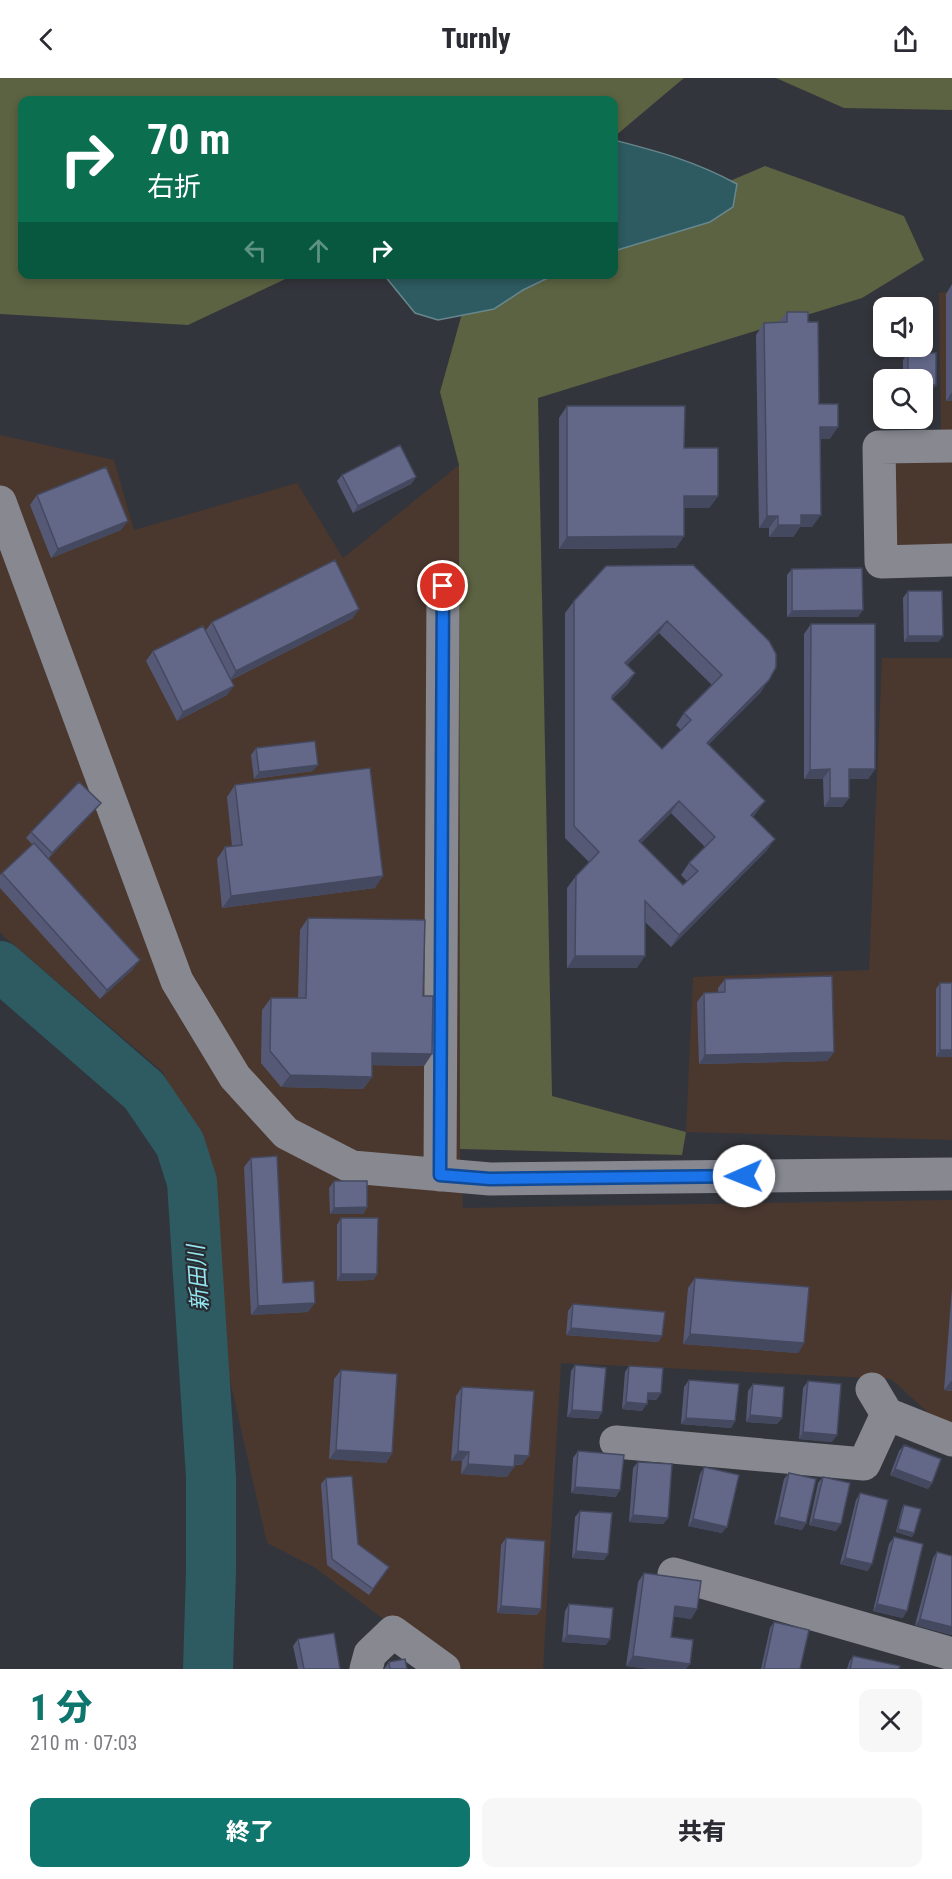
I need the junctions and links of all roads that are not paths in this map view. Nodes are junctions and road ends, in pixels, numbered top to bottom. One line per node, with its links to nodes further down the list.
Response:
1 (952, 446): 3 (street)
2 (0, 502): 6 (street)
3 (952, 560)
4 (443, 586): 6 (street)
5 (952, 1174): 6 (street)
6 (440, 1175)
7 (952, 1440): 8 (street)
8 (616, 1442)
9 (674, 1574): 10 (street)
10 (952, 1654)
11 (366, 1669): 12 (street)
12 (444, 1669)

